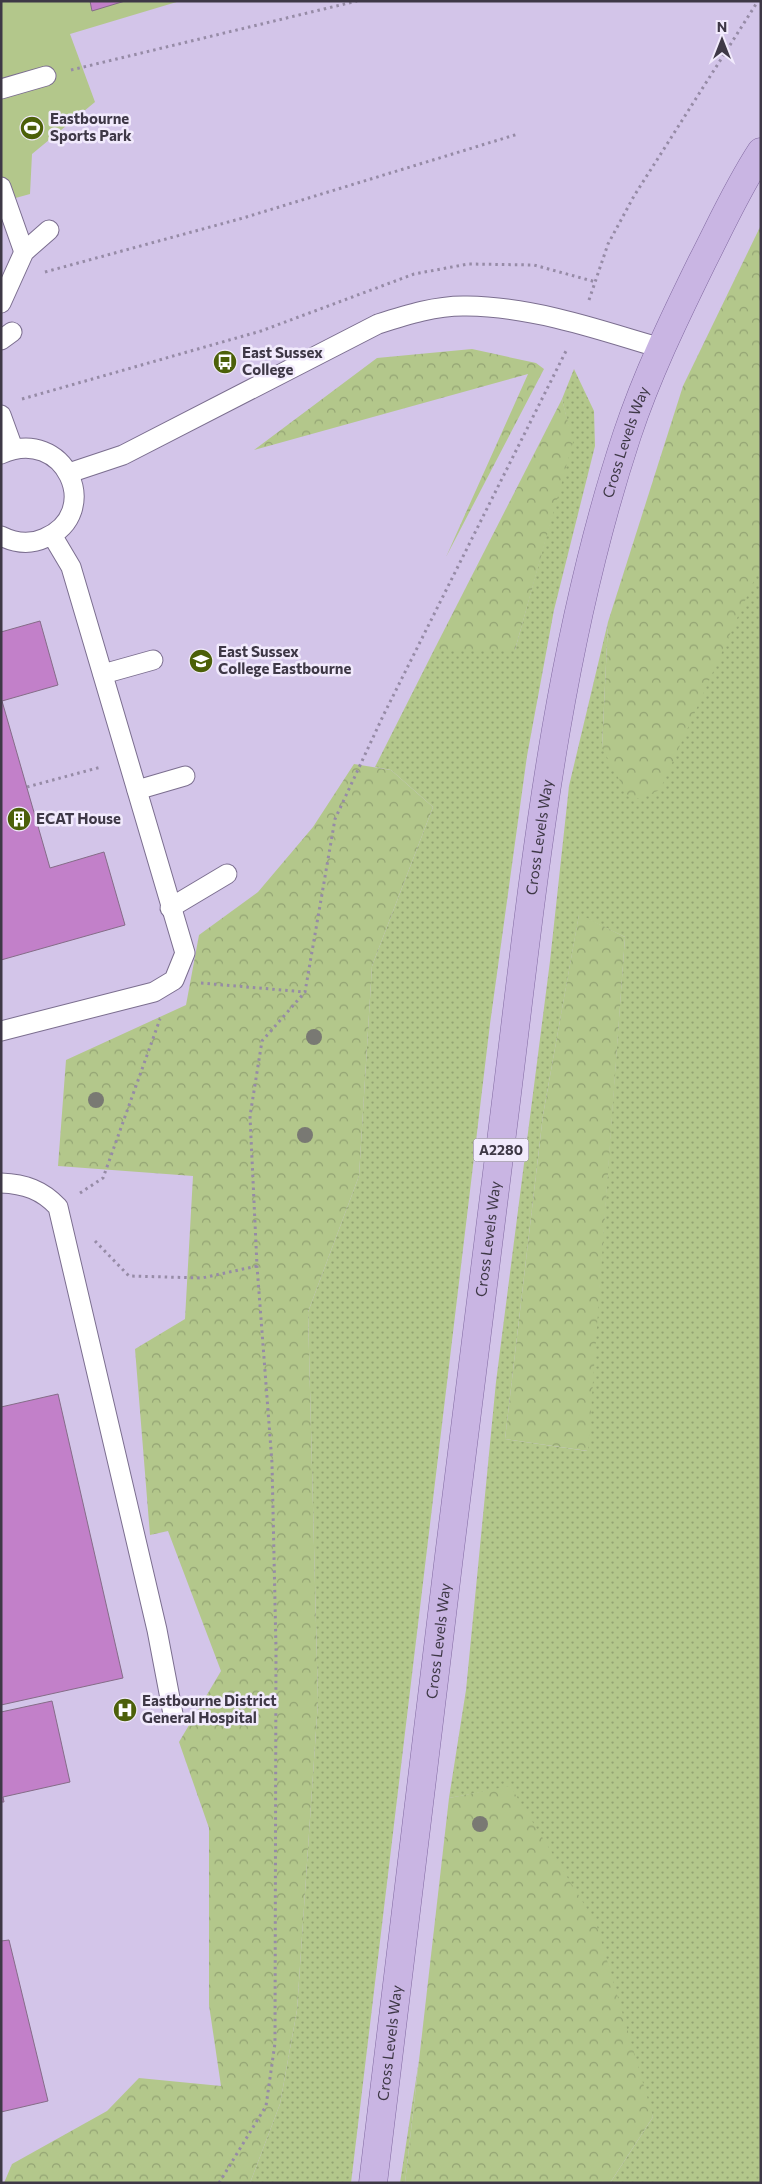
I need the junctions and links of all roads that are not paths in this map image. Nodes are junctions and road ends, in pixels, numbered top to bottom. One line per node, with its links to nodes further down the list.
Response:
1 (46, 76): 2 (lane)
2 (1, 89)
3 (761, 152): 9 (main road, Cross Levels Way / A2280)
4 (1, 187): 6 (lane)
5 (49, 230): 6 (lane)
6 (24, 252): 7 (lane)
7 (6, 276): 8 (lane)
8 (1, 303)
9 (660, 348): 12 (lane); 24 (main road, Cross Levels Way / A2280)
10 (1, 415): 11 (lane)
11 (7, 451): 12 (lane)
12 (69, 473): 13 (lane)
13 (52, 535): 14 (lane); 16 (lane)
14 (1, 536)
15 (152, 660): 16 (lane)
16 (103, 674): 18 (lane)
17 (185, 776): 18 (lane)
18 (137, 790): 20 (lane)
19 (227, 874): 20 (lane)
20 (170, 908): 21 (lane)
21 (1, 1031)
22 (1, 1183): 23 (lane)
23 (173, 1714)
24 (373, 2183)

